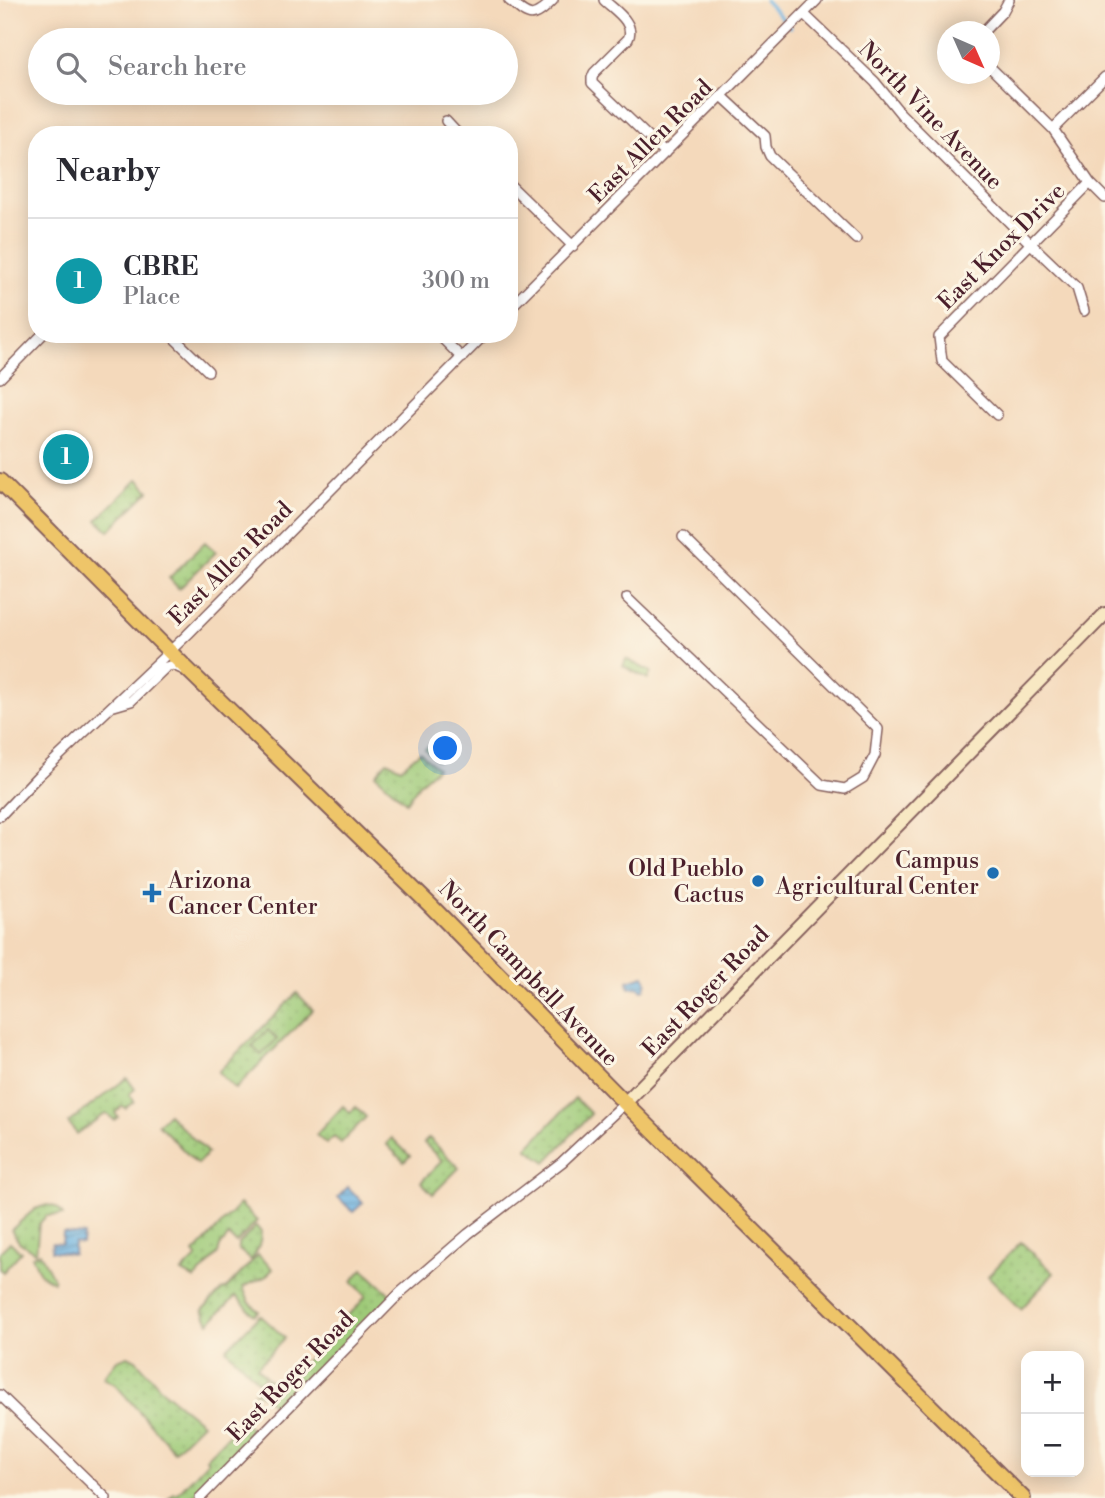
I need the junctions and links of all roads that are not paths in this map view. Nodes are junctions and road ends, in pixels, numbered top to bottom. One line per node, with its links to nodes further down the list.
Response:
1 (509, 0): 2 (street)
2 (553, 0)
3 (604, 0): 14 (street)
4 (817, 0): 6 (street, East Allen Road)
5 (1009, 0): 7 (street)
6 (804, 13): 10 (street, East Allen Road); 19 (street, North Vine Avenue)
7 (993, 21)
8 (1105, 77): 13 (street)
9 (1000, 78): 13 (street)
10 (722, 96): 14 (street, East Allen Road); 18 (street)
11 (446, 121): 12 (street)
12 (451, 126)
13 (1053, 129): 15 (street)
14 (665, 153): 20 (street, East Allen Road)
15 (1090, 183): 17 (street); 19 (street, East Knox Drive)
16 (518, 193): 20 (street)
17 (1105, 198)
18 (856, 239)
19 (1030, 243): 22 (street, North Vine Avenue); 30 (street, East Knox Drive)
20 (573, 246): 21 (street, East Allen Road)
21 (518, 300)
22 (1084, 311)
23 (34, 343): 29 (street)
24 (179, 343): 28 (street)
25 (447, 343): 27 (street)
26 (476, 343): 27 (street, East Allen Road)
27 (462, 358): 35 (street, East Allen Road)
28 (208, 371)
29 (0, 378)
30 (997, 415)
31 (0, 481): 35 (main road, North Campbell Avenue)
32 (683, 537): 33 (street)
33 (627, 598)
34 (1105, 614): 39 (street, East Roger Road)
35 (170, 652): 36 (main road, North Campbell Avenue); 38 (street, East Allen Road)
36 (193, 675): 37 (street); 39 (main road, North Campbell Avenue)
37 (114, 706)
38 (0, 816)
39 (625, 1103): 42 (street, East Roger Road); 43 (main road, North Campbell Avenue)
40 (0, 1395): 41 (street)
41 (106, 1498)
42 (200, 1498)
43 (1023, 1498)

